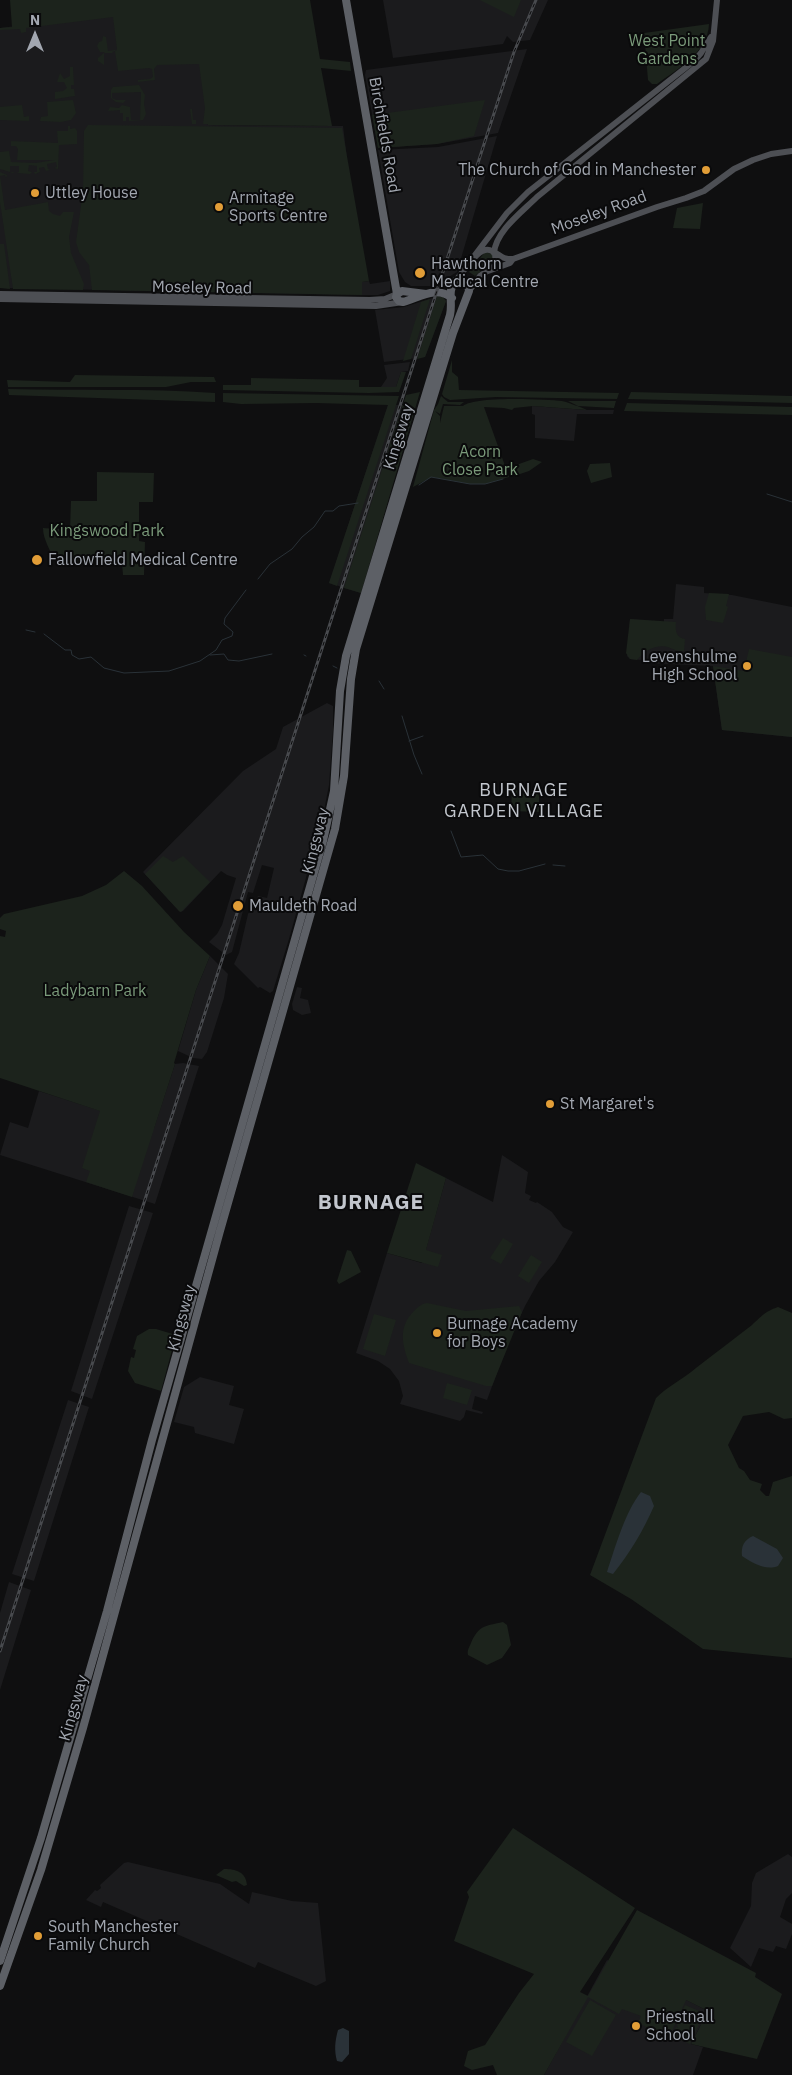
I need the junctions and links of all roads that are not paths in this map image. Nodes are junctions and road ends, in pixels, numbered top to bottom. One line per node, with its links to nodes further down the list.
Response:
1 (346, 0): 12 (highway, Birchfields Road)
2 (717, 0): 3 (main road)
3 (713, 33): 4 (main road); 5 (main road)
4 (706, 59): 5 (main road); 7 (main road, Kingsway)
5 (694, 60): 8 (main road)
6 (792, 151): 9 (main road, Moseley Road)
7 (495, 253): 8 (main road); 9 (main road); 10 (main road, Kingsway)
8 (475, 255): 11 (main road)
9 (513, 259): 10 (main road, Moseley Road)
10 (488, 271): 15 (main road, Kingsway)
11 (454, 282): 13 (highway, Moseley Road); 15 (highway); 16 (highway)
12 (400, 293): 13 (highway, Moseley Road); 14 (main road, Moseley Road); 18 (highway)
13 (429, 293): 16 (highway, Moseley Road); 18 (highway, Moseley Road)
14 (0, 294)
15 (467, 294): 16 (highway); 19 (highway, Kingsway)
16 (452, 298): 19 (highway, Kingsway)
17 (0, 299): 18 (main road, Moseley Road)
18 (403, 302)
19 (429, 400): 20 (highway, Kingsway); 21 (highway, Kingsway)
20 (356, 649): 21 (highway, Kingsway); 23 (highway, Kingsway)
21 (338, 729): 22 (highway, Kingsway)
22 (174, 1367): 23 (highway); 25 (highway, Kingsway)
23 (183, 1369): 24 (highway, Kingsway)
24 (64, 1787): 25 (highway); 26 (highway, Kingsway)
25 (41, 1838): 27 (highway, Kingsway)
26 (30, 1892): 27 (highway); 29 (highway)
27 (18, 1908): 28 (highway, Kingsway)
28 (0, 1961)
29 (0, 1986)

